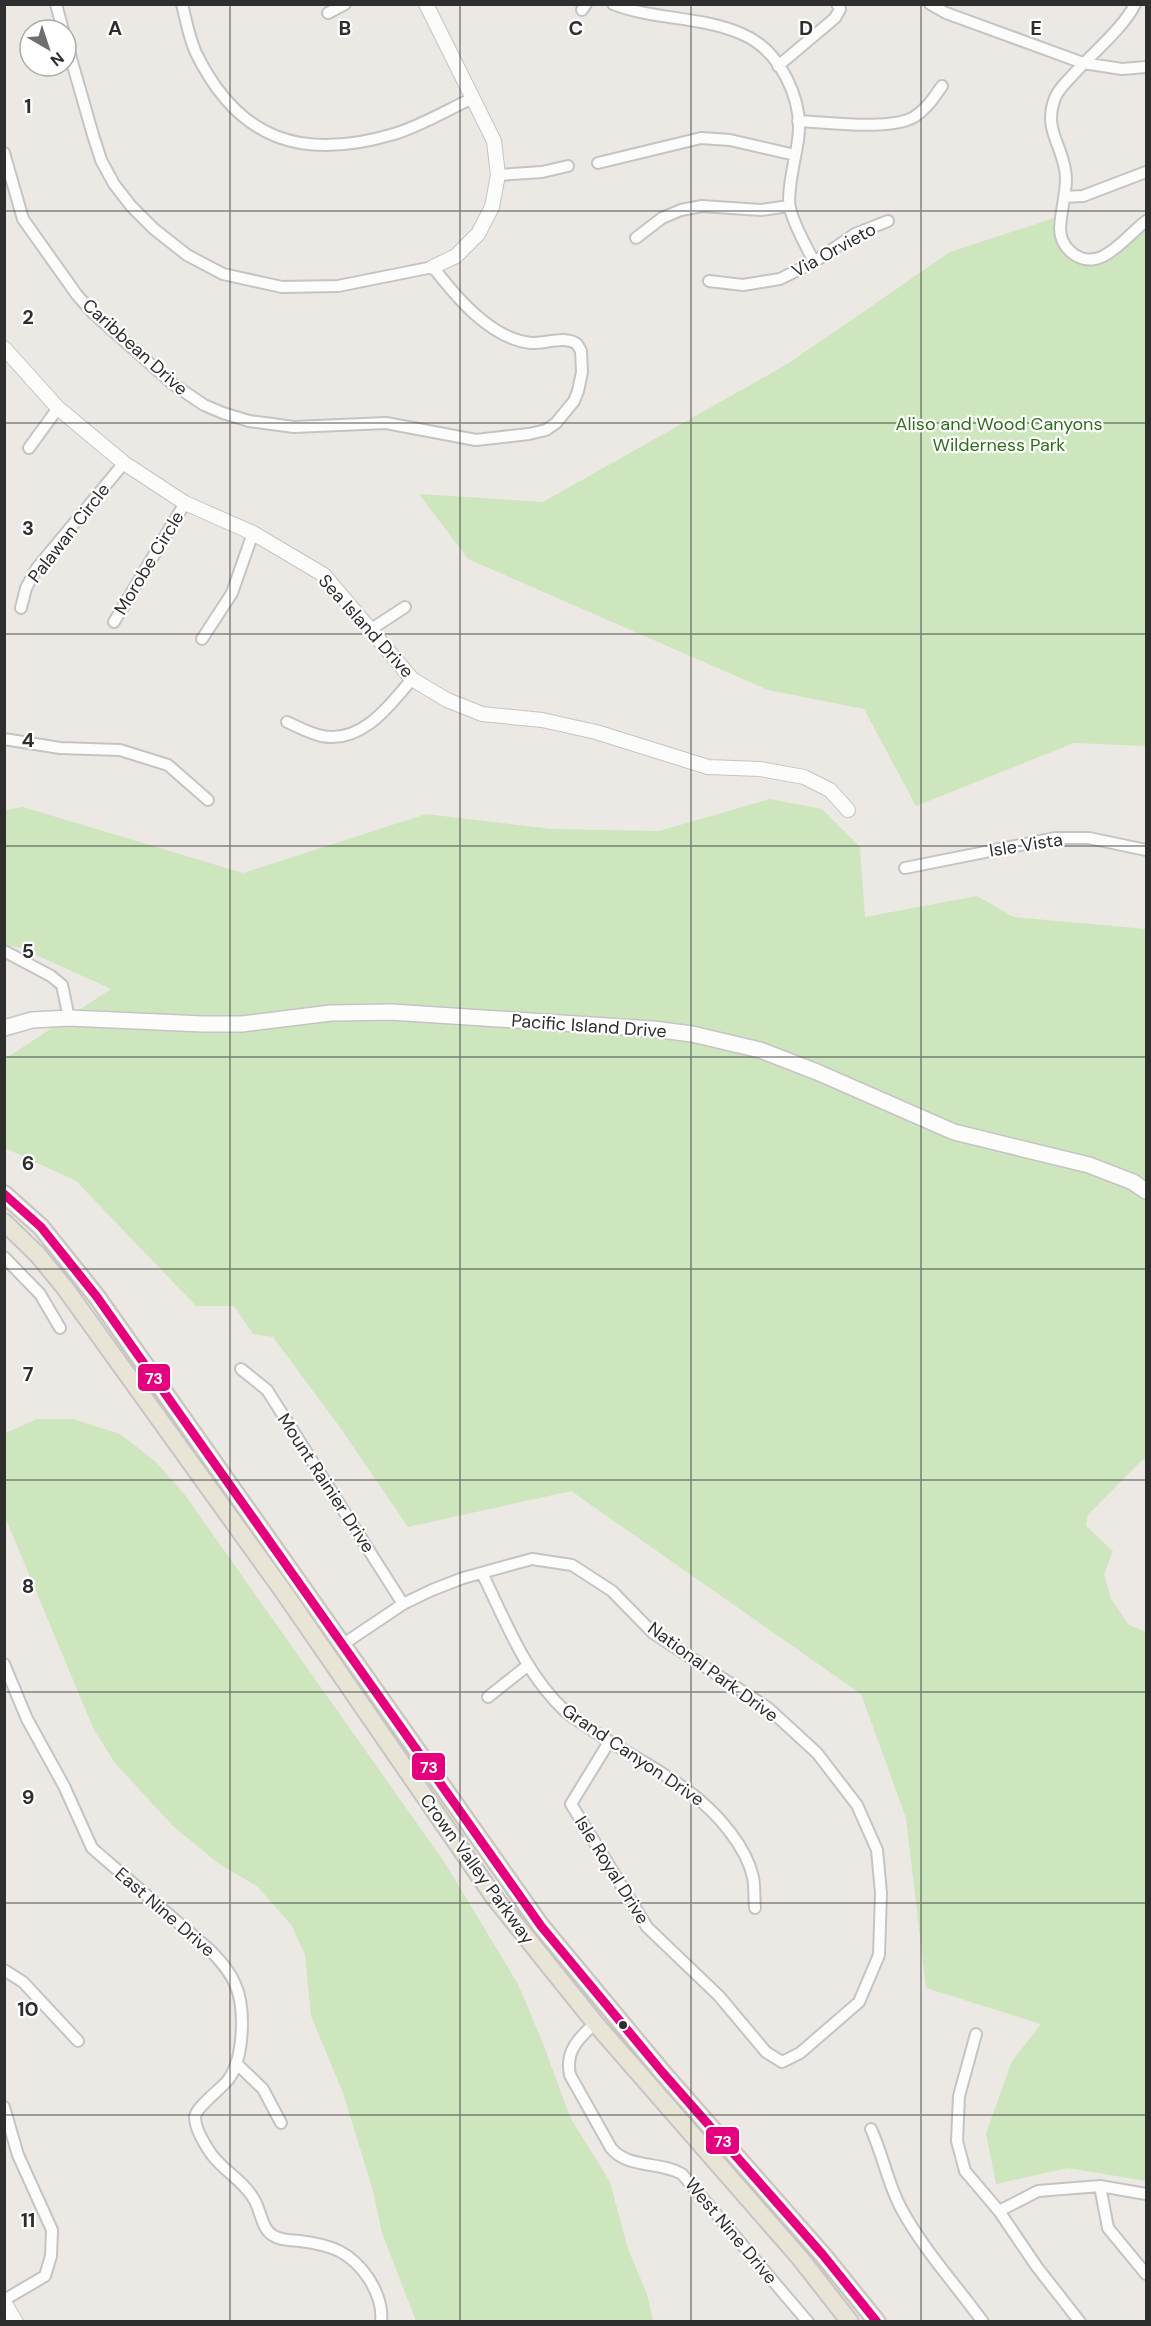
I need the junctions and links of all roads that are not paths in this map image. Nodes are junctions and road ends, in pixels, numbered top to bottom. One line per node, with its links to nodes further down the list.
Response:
1 (182, 4): 14 (street)
2 (345, 4): 8 (street)
3 (426, 4): 14 (street)
4 (613, 4): 10 (street)
5 (837, 4): 10 (street)
6 (930, 4): 9 (street)
7 (1135, 4): 9 (street)
8 (328, 13)
9 (1083, 63): 11 (street); 22 (street)
10 (778, 66): 15 (street)
11 (1146, 67)
12 (77, 78): 28 (street)
13 (942, 86): 15 (street)
14 (473, 98): 21 (street)
15 (798, 121): 17 (street)
16 (4, 153): 28 (street, Caribbean Drive)
17 (795, 155): 18 (street); 23 (street)
18 (598, 164)
19 (568, 166): 21 (street)
20 (1146, 171): 22 (street)
21 (498, 175): 28 (street)
22 (1064, 197): 25 (street)
23 (789, 206): 26 (street); 27 (street)
24 (888, 221): 27 (street, Via Orvieto)
25 (1146, 221)
26 (636, 238)
27 (814, 262): 29 (street, Via Orvieto)
28 (433, 267)
29 (709, 281)
30 (4, 348): 31 (street, Sea Island Drive)
31 (58, 408): 32 (street); 33 (street, Sea Island Drive)
32 (29, 448)
33 (124, 463): 34 (street, Sea Island Drive); 37 (street, Palawan Circle)
34 (185, 503): 35 (street, Sea Island Drive); 38 (street, Morobe Circle)
35 (253, 533): 39 (street, Sea Island Drive); 40 (street)
36 (405, 607): 39 (street)
37 (21, 608)
38 (114, 622)
39 (370, 630): 41 (street, Sea Island Drive)
40 (202, 639)
41 (412, 679): 42 (street); 45 (street, Sea Island Drive)
42 (288, 722)
43 (4, 740): 44 (street)
44 (208, 800)
45 (848, 810)
46 (1146, 850): 47 (street, Isle Vista)
47 (905, 868)
48 (4, 951): 49 (street)
49 (69, 1018): 50 (main road, Pacific Island Drive); 51 (main road, Pacific Island Drive)
50 (4, 1028)
51 (1146, 1191)
52 (4, 1194): 60 (main road, Crown Valley Parkway)
53 (4, 1222): 58 (main road, Crown Valley Parkway)
54 (4, 1257): 55 (street)
55 (60, 1328)
56 (241, 1369): 59 (street, Mount Rainier Drive)
57 (482, 1573): 59 (street, National Park Drive); 62 (street, Grand Canyon Drive); 72 (street, National Park Drive)
58 (283, 1591): 60 (main road); 63 (main road, Crown Valley Parkway)
59 (403, 1604): 60 (street, National Park Drive)
60 (342, 1645): 63 (main road); 67 (main road, Crown Valley Parkway)
61 (4, 1664): 73 (street, East Nine Drive)
62 (527, 1666): 64 (street); 65 (street, Grand Canyon Drive)
63 (356, 1697): 69 (main road, Crown Valley Parkway)
64 (488, 1697)
65 (609, 1742): 66 (street, Grand Canyon Drive); 72 (street, Isle Royal Drive)
66 (754, 1908)
67 (562, 1951): 69 (main road); 74 (main road, Crown Valley Parkway)
68 (4, 1970): 71 (street)
69 (595, 2023): 74 (main road); 85 (street, West Nine Drive); 86 (main road, Crown Valley Parkway)
70 (976, 2034): 80 (street)
71 (78, 2041)
72 (782, 2062)
73 (236, 2063): 76 (street); 84 (street, East Nine Drive)
74 (663, 2073): 87 (main road, Crown Valley Parkway)
75 (4, 2107): 82 (street)
76 (281, 2123)
77 (871, 2129): 88 (street)
78 (1100, 2186): 79 (street); 80 (street); 81 (street)
79 (1146, 2194)
80 (999, 2211): 89 (street)
81 (1146, 2274)
82 (4, 2301): 83 (street)
83 (16, 2322)
84 (381, 2322)
85 (808, 2322)
86 (849, 2322)
87 (877, 2322)
88 (983, 2322)
89 (1080, 2322)

